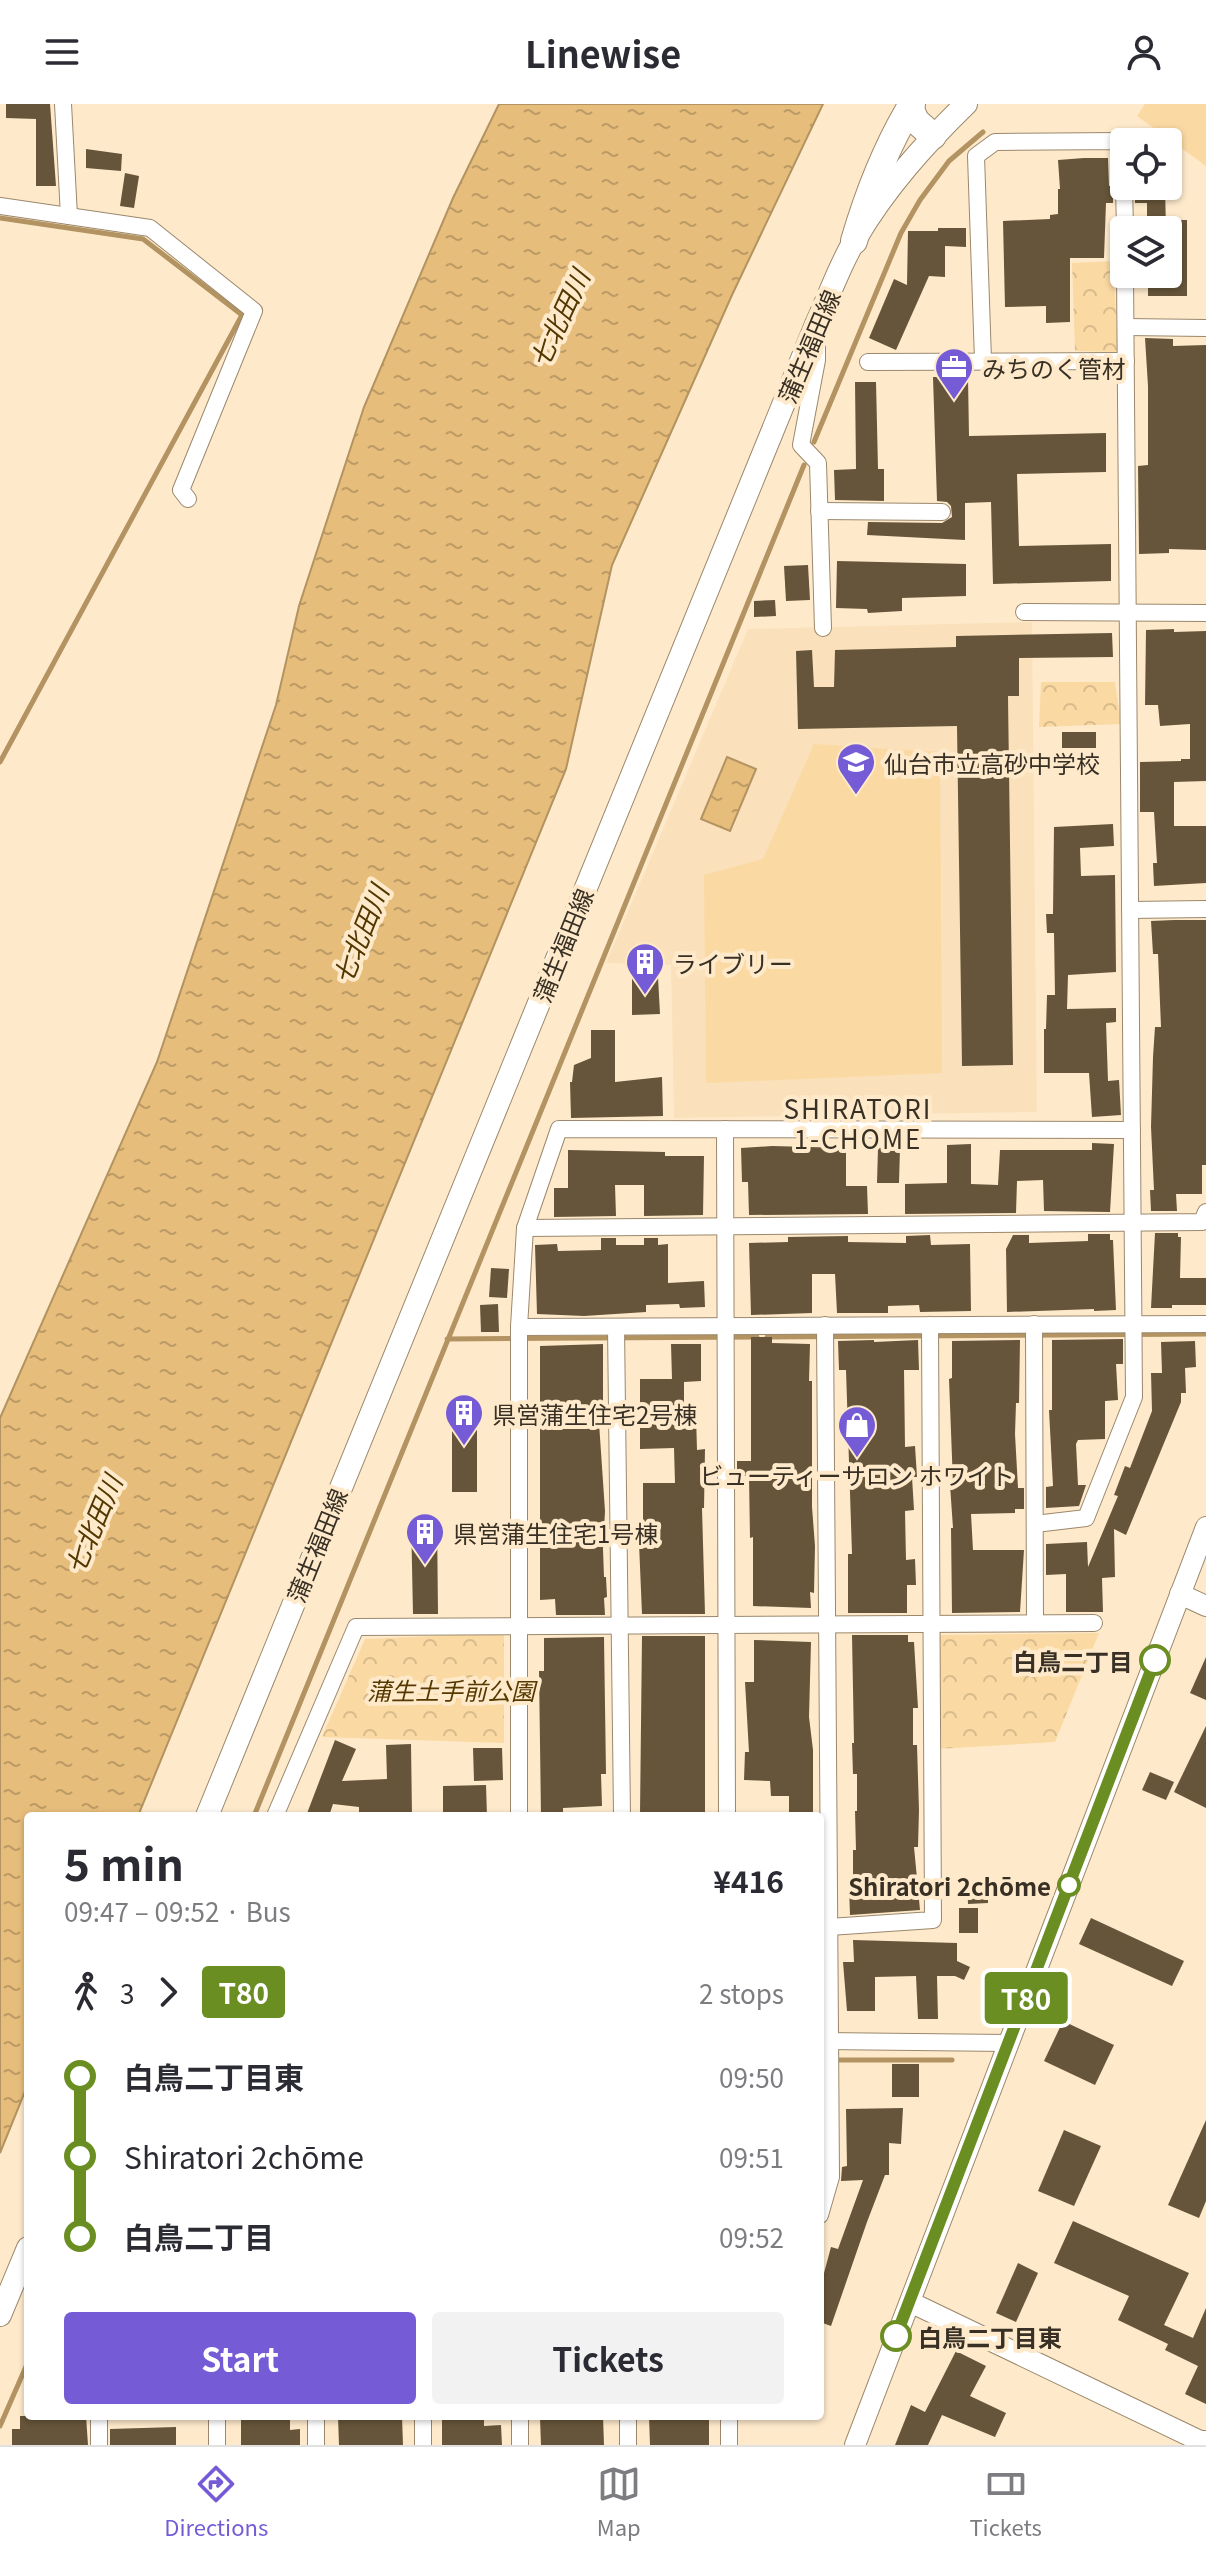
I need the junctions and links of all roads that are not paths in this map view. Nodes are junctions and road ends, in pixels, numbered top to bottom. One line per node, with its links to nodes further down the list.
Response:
1 (63, 104): 7 (street)
2 (966, 104): 4 (main road, 蒲生福田線)
3 (911, 106): 4 (main road); 8 (main road)
4 (933, 136): 8 (main road, 蒲生福田線)
5 (1110, 141): 13 (street)
6 (0, 206): 7 (street)
7 (69, 216): 16 (street)
8 (854, 241): 10 (main road, 蒲生福田線)
9 (1125, 288): 11 (street)
10 (817, 322): 17 (street); 50 (main road, 蒲生福田線)
11 (1126, 327): 12 (street); 14 (street)
12 (1206, 328)
13 (983, 360): 14 (street); 15 (street)
14 (1126, 361): 20 (street)
15 (868, 362)
16 (188, 499)
17 (819, 511): 18 (street); 22 (street)
18 (942, 512)
19 (1024, 612): 20 (street)
20 (1129, 612): 21 (street); 24 (street)
21 (1206, 613)
22 (823, 628)
23 (1206, 909): 24 (street)
24 (1130, 910): 26 (street)
25 (725, 1129): 26 (street); 29 (street); 30 (street)
26 (1132, 1130): 28 (street)
27 (1206, 1212): 28 (street)
28 (1133, 1222): 29 (street); 32 (street)
29 (725, 1226): 30 (street); 37 (street)
30 (525, 1228): 38 (street)
31 (1206, 1324): 32 (street)
32 (1133, 1331): 33 (street); 39 (street)
33 (1034, 1332): 35 (street); 39 (street)
34 (826, 1333): 35 (street); 37 (street); 45 (street)
35 (930, 1333): 46 (street)
36 (616, 1334): 37 (street); 38 (street); 49 (street)
37 (726, 1334): 47 (street)
38 (519, 1335): 48 (street)
39 (1035, 1524): 43 (street)
40 (1206, 1527): 41 (street)
41 (1180, 1594): 42 (street); 56 (street)
42 (1206, 1606)
43 (1035, 1623): 44 (street); 46 (street)
44 (1094, 1623)
45 (827, 1624): 46 (street); 47 (street); 55 (street)
46 (931, 1624): 55 (street)
47 (727, 1625): 49 (street); 54 (street)
48 (519, 1626): 49 (street); 51 (street); 52 (street)
49 (620, 1626): 53 (street)
50 (209, 1812)
51 (277, 1812)
52 (519, 1812)
53 (622, 1812)
54 (727, 1812)
55 (829, 1927): 57 (street)
56 (1008, 2043): 57 (street); 60 (street)
57 (827, 2051): 58 (street)
58 (824, 2201)
59 (24, 2258): 61 (main road)
60 (910, 2302): 69 (street); 77 (street)
61 (0, 2315)
62 (99, 2420): 70 (street)
63 (217, 2420): 71 (street)
64 (316, 2420): 72 (street)
65 (423, 2420): 73 (street)
66 (520, 2420): 74 (street)
67 (628, 2420): 75 (street)
68 (729, 2420): 76 (street)
69 (1203, 2442)
70 (99, 2445)
71 (217, 2445)
72 (316, 2445)
73 (423, 2445)
74 (520, 2445)
75 (628, 2445)
76 (729, 2445)
77 (855, 2445)

